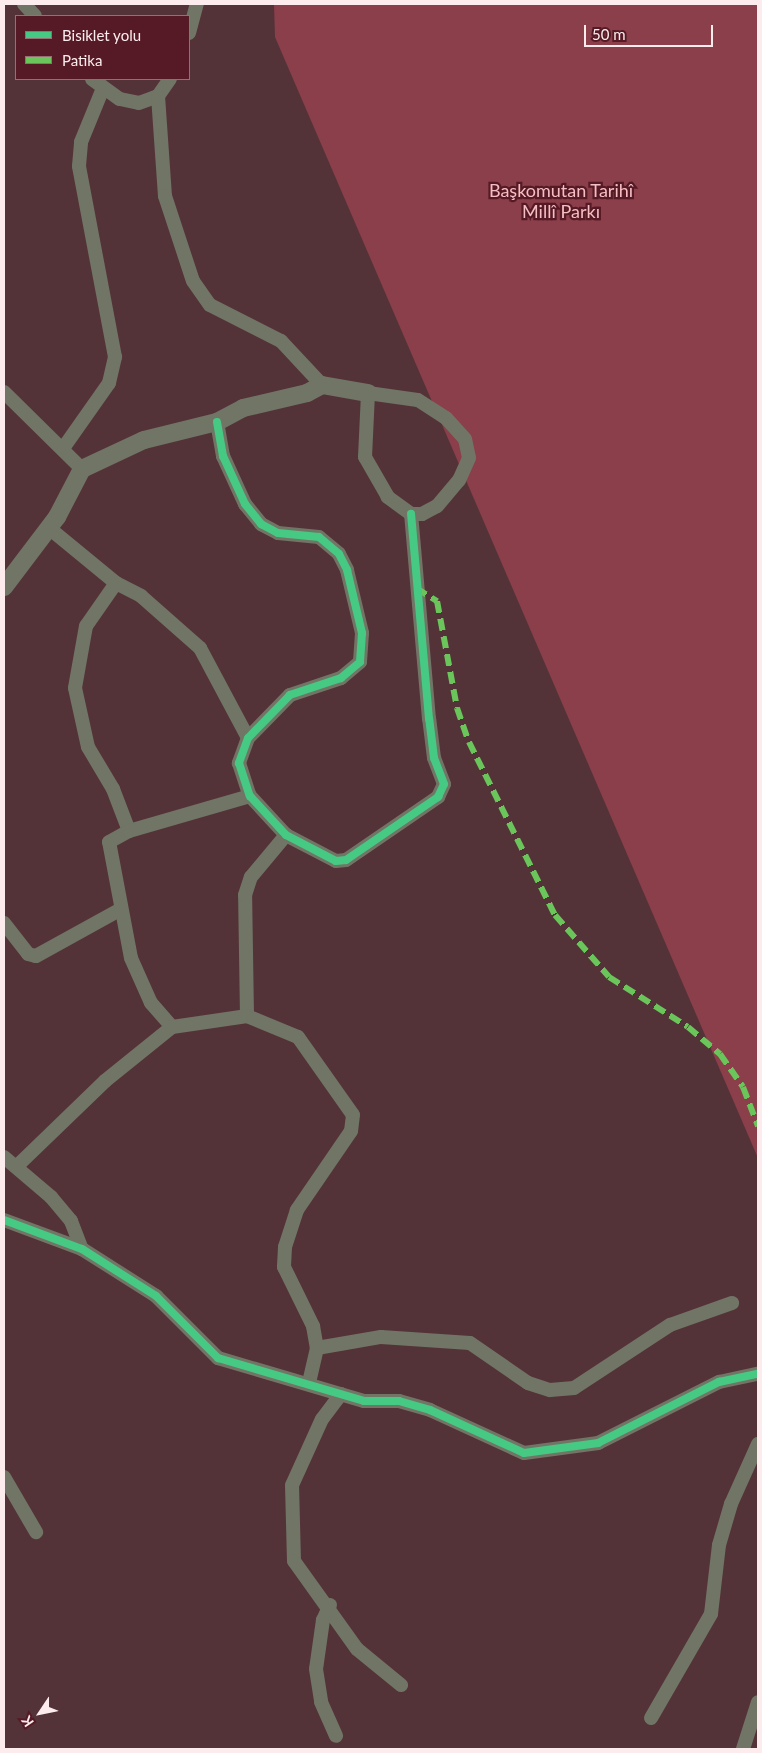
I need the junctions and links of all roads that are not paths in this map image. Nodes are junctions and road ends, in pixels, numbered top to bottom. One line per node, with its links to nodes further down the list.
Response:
1 (24, 4): 3 (street)
2 (197, 4): 4 (street)
3 (34, 15)
4 (190, 29)
5 (93, 80): 7 (street)
6 (169, 80): 8 (street)
7 (103, 88): 8 (street); 13 (street)
8 (158, 96): 9 (street)
9 (322, 384): 11 (street); 12 (street)
10 (4, 392): 13 (street)
11 (368, 393): 15 (street); 15 (street)
12 (217, 422): 14 (street); 19 (street)
13 (64, 447): 14 (street)
14 (82, 470): 16 (street)
15 (411, 514): 22 (street)
16 (49, 528): 17 (street); 18 (street)
17 (116, 583): 19 (street); 21 (street)
18 (4, 587)
19 (248, 738): 20 (street)
20 (250, 796): 21 (street); 22 (street)
21 (129, 831): 23 (street)
22 (286, 835): 25 (street)
23 (121, 909): 24 (street); 26 (street)
24 (4, 923)
25 (247, 1016): 26 (street); 32 (street)
26 (172, 1027): 28 (street)
27 (4, 1157): 28 (street)
28 (16, 1167): 30 (street)
29 (4, 1220): 30 (street)
30 (82, 1250): 34 (street)
31 (732, 1303): 32 (street)
32 (317, 1348): 34 (street)
33 (758, 1374): 35 (street)
34 (309, 1384): 35 (street)
35 (341, 1394): 39 (street)
36 (758, 1444): 42 (street)
37 (4, 1477): 38 (street)
38 (36, 1532)
39 (330, 1605): 40 (street); 43 (street)
40 (401, 1685)
41 (758, 1702): 44 (street)
42 (650, 1718)
43 (336, 1736)
44 (743, 1749)

